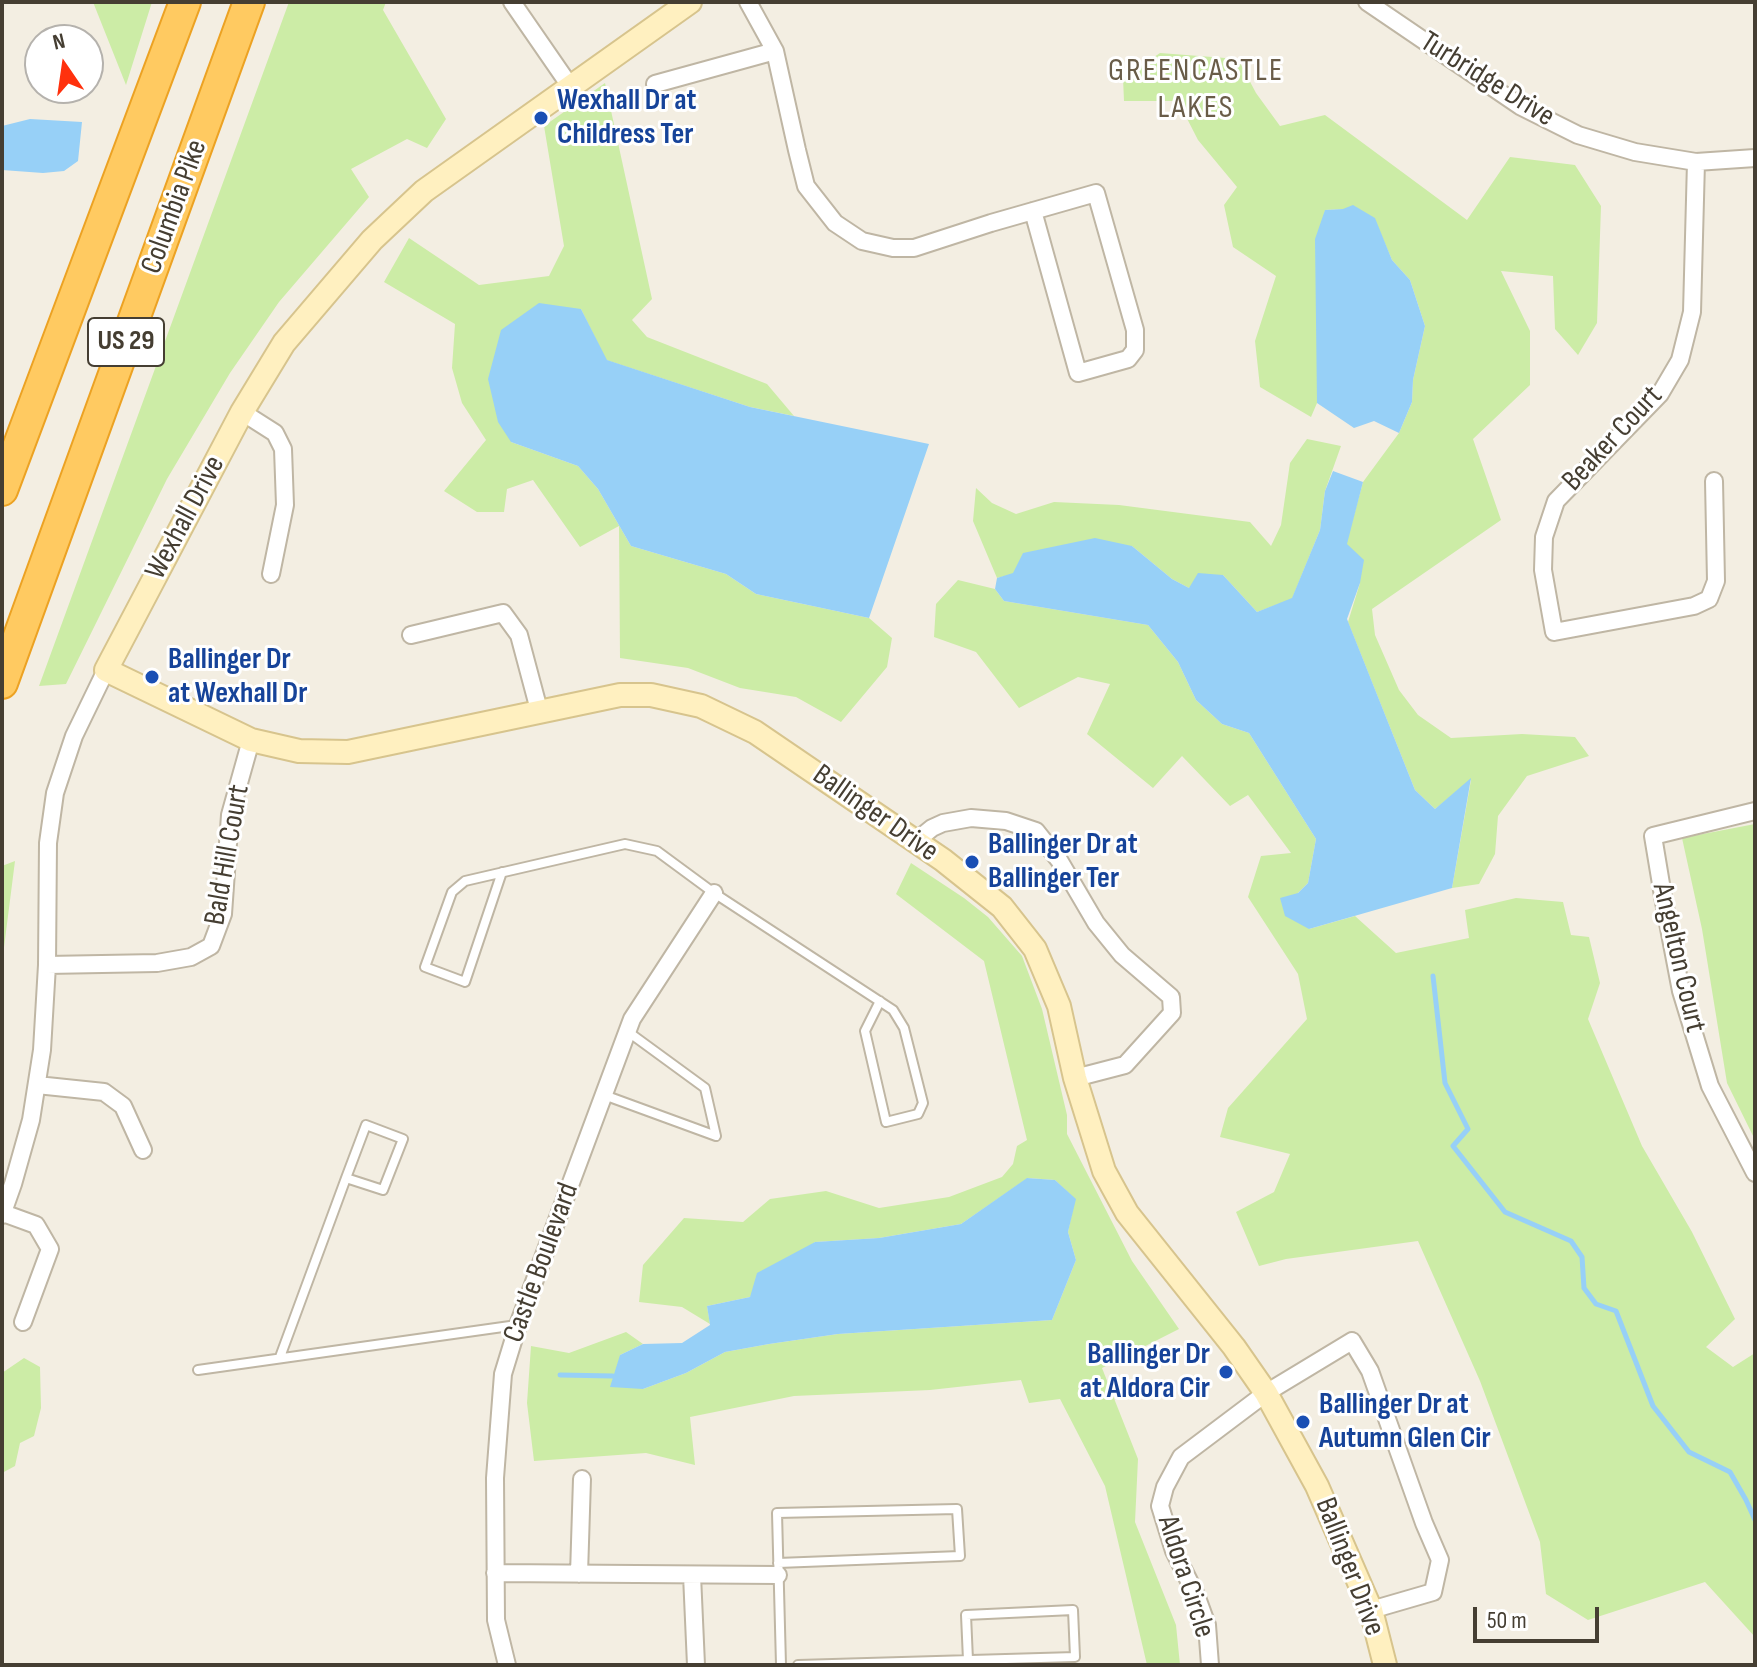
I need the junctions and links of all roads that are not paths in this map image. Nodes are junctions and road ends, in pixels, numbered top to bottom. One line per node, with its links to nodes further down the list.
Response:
1 (185, 2): 16 (highway, Columbia Pike / US 29)
2 (249, 2): 20 (highway, Columbia Pike / US 29)
3 (512, 2): 10 (street)
4 (690, 2): 10 (street, Wexhall Drive)
5 (748, 2): 8 (street)
6 (1367, 2): 7 (street, Turbridge Drive)
7 (1388, 8): 12 (street, Turbridge Drive)
8 (775, 51): 9 (street); 13 (street)
9 (655, 84)
10 (570, 86): 14 (street, Wexhall Drive)
11 (1755, 158): 12 (street, Turbridge Drive)
12 (1696, 162): 15 (street, Beaker Court)
13 (1033, 211): 13 (street)
14 (242, 412): 17 (street); 19 (street, Wexhall Drive)
15 (1714, 481)
16 (2, 490)
17 (271, 574)
18 (411, 635): 21 (street)
19 (106, 670): 22 (street, Ballinger Drive); 27 (street, Wexhall Drive)
20 (2, 683)
21 (539, 710): 22 (street, Ballinger Drive); 24 (street, Ballinger Drive)
22 (251, 740): 27 (street, Bald Hill Court)
23 (1755, 811): 34 (street, Angelton Court)
24 (916, 841): 30 (street, Ballinger Drive); 30 (street)
25 (502, 872): 25 (lane); 26 (lane)
26 (714, 893): 28 (lane); 29 (street, Castle Boulevard)
27 (47, 965): 31 (street, Wexhall Drive)
28 (880, 1001): 28 (lane)
29 (627, 1031): 32 (street, Castle Boulevard); 32 (lane)
30 (1075, 1078): 41 (street, Ballinger Drive)
31 (37, 1085): 33 (street); 36 (street, Wexhall Drive)
32 (604, 1095): 38 (street, Castle Boulevard)
33 (143, 1150)
34 (1755, 1173)
35 (346, 1178): 35 (lane); 39 (lane)
36 (2, 1214): 37 (street)
37 (23, 1322)
38 (518, 1325): 39 (lane); 44 (street, Castle Boulevard)
39 (280, 1357): 40 (lane)
40 (198, 1370)
41 (1266, 1393): 47 (street, Ballinger Drive); 47 (street, Aldora Circle); 53 (street, Aldora Circle)
42 (582, 1479): 45 (street)
43 (778, 1569): 43 (lane); 46 (street); 51 (lane)
44 (495, 1573): 45 (street); 49 (street, Castle Boulevard)
45 (579, 1574): 46 (street)
46 (692, 1575): 50 (street)
47 (1371, 1610): 54 (street, Ballinger Drive)
48 (968, 1660): 48 (lane); 52 (lane)
49 (507, 1665)
50 (696, 1665)
51 (781, 1665)
52 (798, 1665)
53 (1210, 1665)
54 (1385, 1665)

